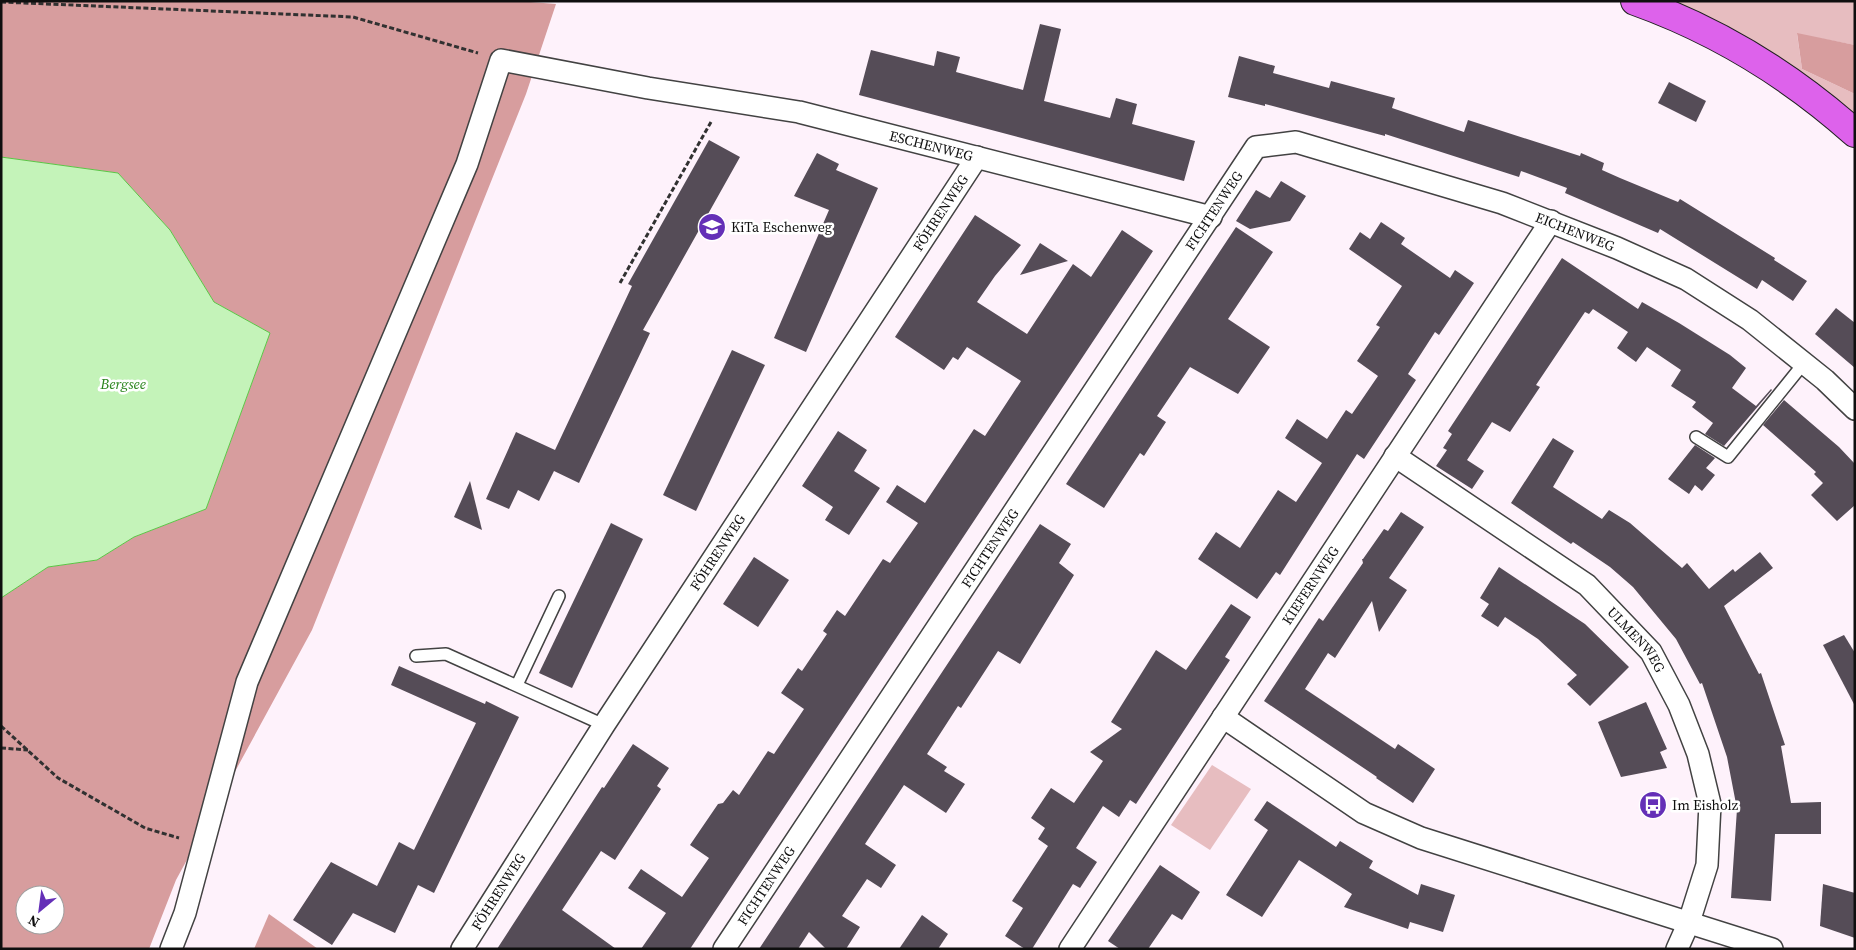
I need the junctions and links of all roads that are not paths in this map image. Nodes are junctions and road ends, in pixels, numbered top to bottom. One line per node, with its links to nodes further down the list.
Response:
1 (1635, 1): 2 (highway)
2 (1855, 133)
3 (1256, 148): 5 (street, FICHTENWEG); 6 (street, EICHENWEG)
4 (977, 157): 5 (street, ESCHENWEG); 15 (street, FÖHRENWEG); 17 (street, ESCHENWEG)
5 (1211, 217): 19 (street, FICHTENWEG)
6 (1551, 221): 7 (street, EICHENWEG); 10 (street, KIEFERNWEG)
7 (1804, 363): 8 (street, EICHENWEG); 9 (lane)
8 (1855, 409)
9 (1696, 436)
10 (1395, 456): 14 (street, KIEFERNWEG); 16 (street, ULMENWEG)
11 (559, 596): 13 (lane)
12 (416, 656): 13 (lane)
13 (517, 685): 15 (lane)
14 (1223, 717): 16 (street); 20 (street, KIEFERNWEG)
15 (604, 725): 18 (street, FÖHRENWEG)
16 (1689, 922): 21 (street, ULMENWEG); 22 (street)
17 (171, 949)
18 (462, 949)
19 (724, 949)
20 (1070, 949)
21 (1677, 949)
22 (1772, 949)

